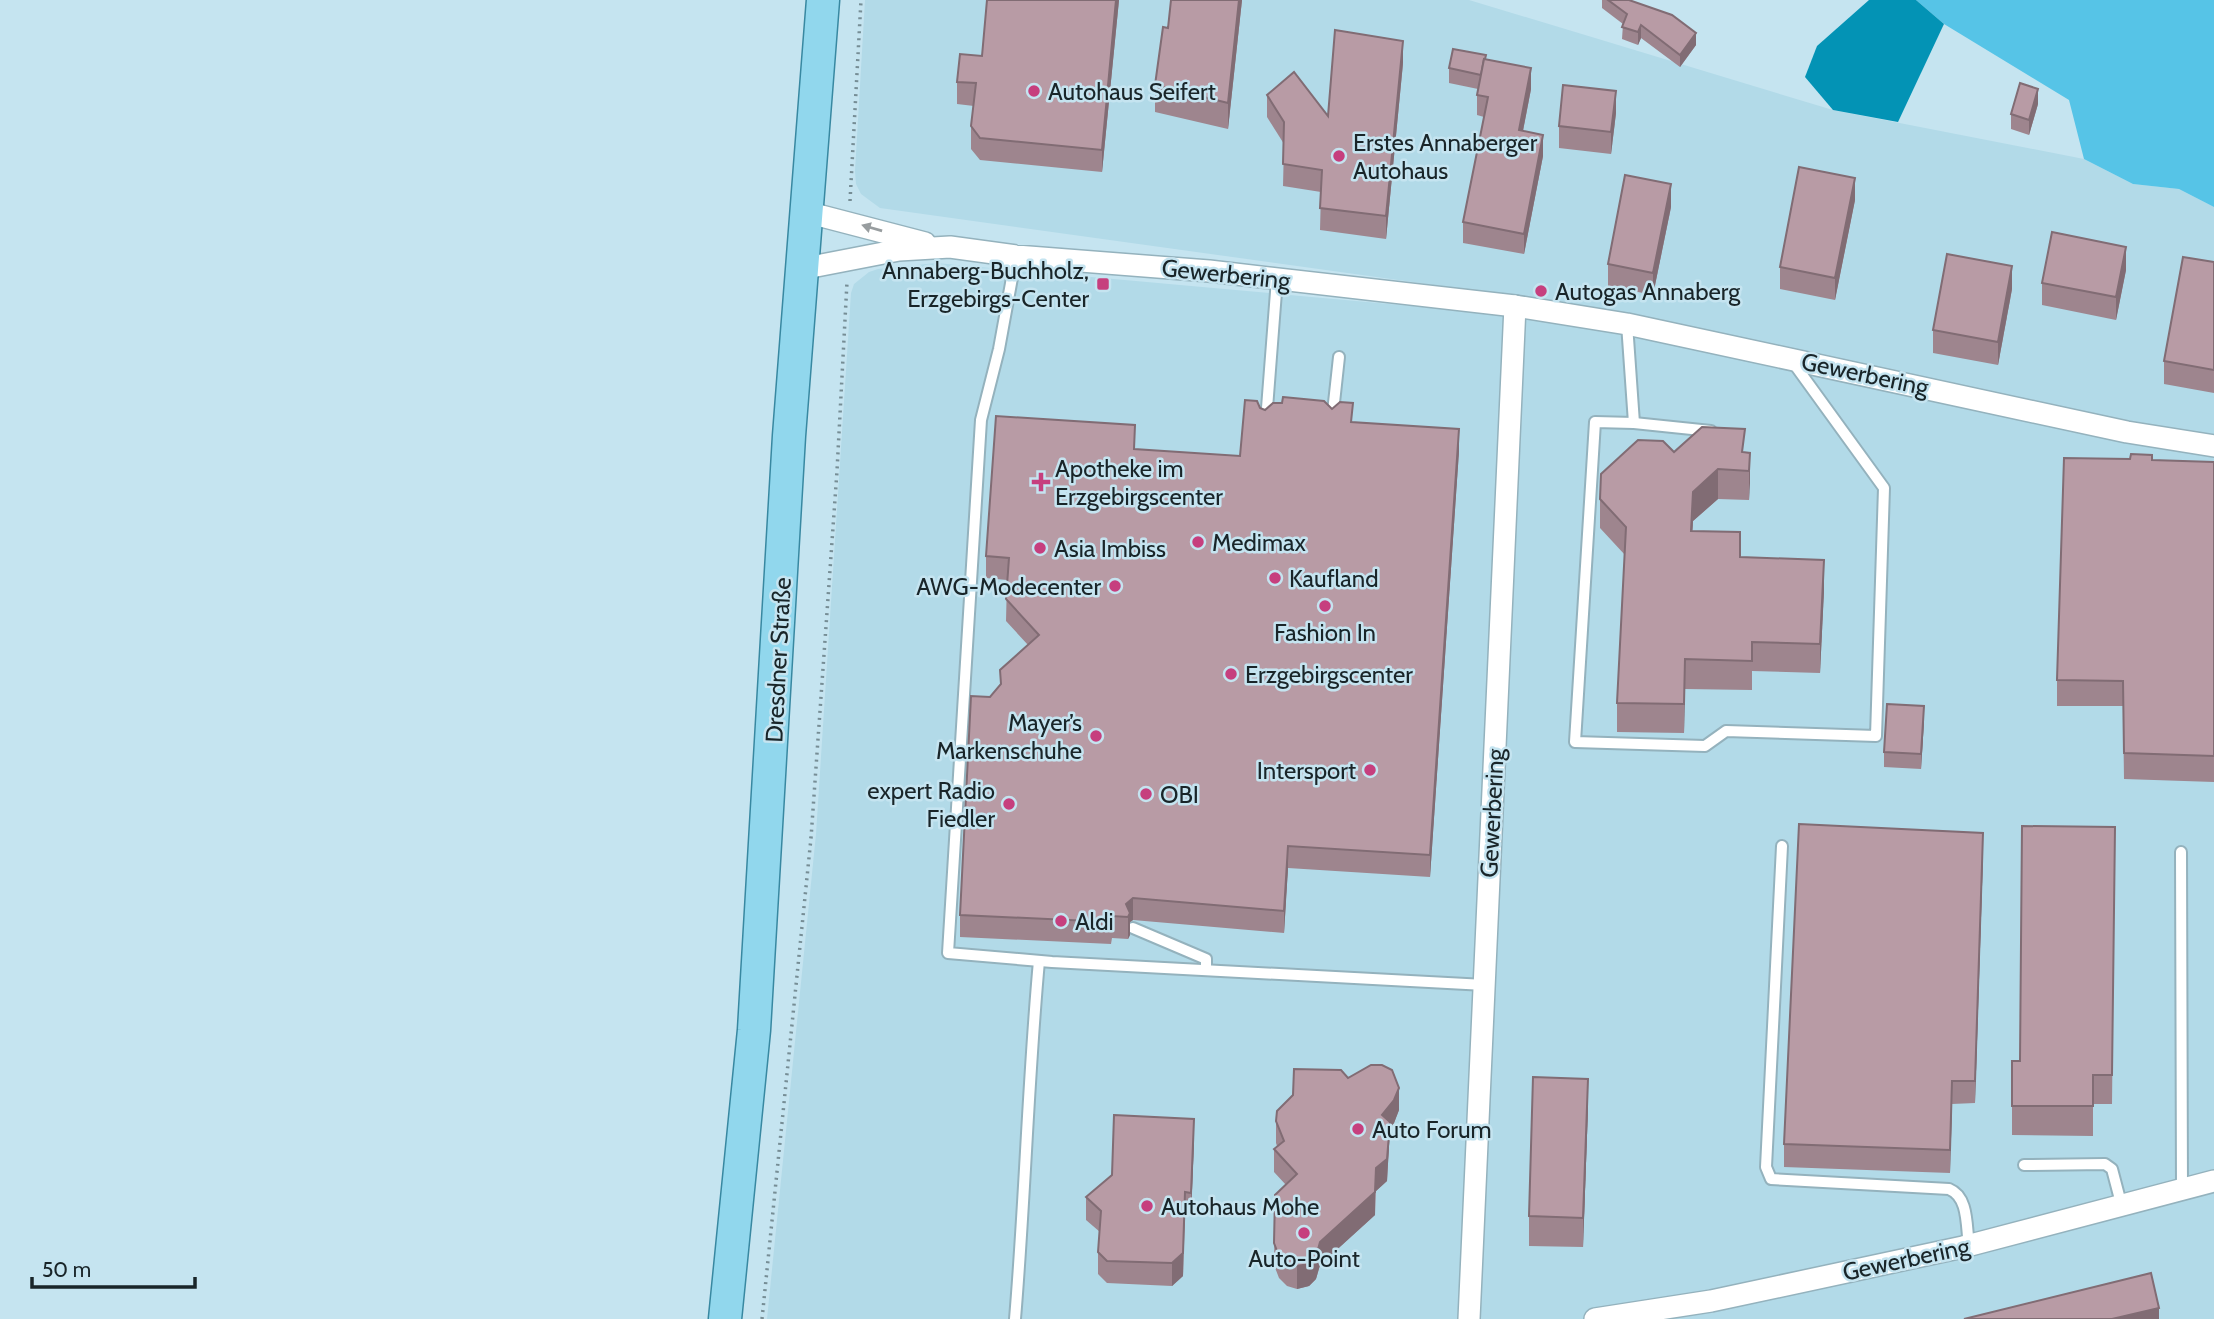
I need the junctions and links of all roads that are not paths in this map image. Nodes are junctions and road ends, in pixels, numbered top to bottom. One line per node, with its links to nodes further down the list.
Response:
1 (823, 0): 2 (main road, Dresdner Straße)
2 (806, 212): 3 (street, Gewerbering, one-way to 2); 5 (main road, Dresdner Straße)
3 (937, 247): 4 (street, Gewerbering); 5 (street, Gewerbering)
4 (1016, 256): 6 (street, Gewerbering); 19 (lane)
5 (801, 269): 27 (main road, Dresdner Straße)
6 (1276, 279): 7 (street, Gewerbering); 13 (lane)
7 (1515, 306): 8 (street, Gewerbering); 21 (street, Gewerbering)
8 (1627, 324): 10 (street, Gewerbering); 12 (lane)
9 (1339, 357): 11 (lane)
10 (1791, 358): 12 (lane); 15 (street, Gewerbering)
11 (1332, 423)
12 (1634, 423): 14 (lane)
13 (1265, 424)
14 (1722, 432)
15 (2214, 446)
16 (1782, 846): 26 (lane)
17 (2181, 852): 24 (lane)
18 (1133, 928): 20 (lane)
19 (1039, 961): 20 (lane); 28 (lane)
20 (1206, 970): 21 (lane)
21 (1485, 985): 29 (street, Gewerbering)
22 (2024, 1165): 25 (lane)
23 (2214, 1181): 24 (street, Gewerbering)
24 (2182, 1192): 25 (street, Gewerbering)
25 (2122, 1207): 26 (street, Gewerbering)
26 (1969, 1246): 30 (street, Gewerbering)
27 (725, 1319)
28 (1015, 1319)
29 (1469, 1319)
30 (1595, 1319)

